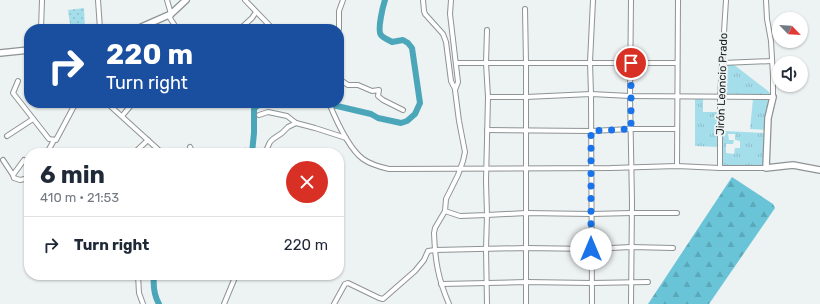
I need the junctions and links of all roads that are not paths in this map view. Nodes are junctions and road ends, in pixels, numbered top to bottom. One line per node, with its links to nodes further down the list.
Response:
1 (42, 0): 17 (street)
2 (98, 0): 18 (street)
3 (167, 0): 16 (street)
4 (186, 0): 16 (main road)
5 (245, 0): 15 (street)
6 (343, 0): 23 (street)
7 (424, 0): 37 (street)
8 (451, 0): 29 (street)
9 (593, 0): 28 (street)
10 (631, 0): 32 (street)
11 (678, 0): 33 (street)
12 (726, 0): 34 (street, Jirón Leoncio Prado)
13 (766, 0): 27 (street)
14 (525, 9): 31 (street)
15 (256, 12): 21 (street); 22 (street)
16 (171, 14): 19 (main road); 20 (street)
17 (41, 24)
18 (100, 24)
19 (148, 24)
20 (174, 24)
21 (245, 24)
22 (268, 24)
23 (339, 24)
24 (487, 30): 30 (street)
25 (24, 51): 26 (main road)
26 (0, 53)
27 (772, 61): 34 (street)
28 (590, 62): 31 (street); 32 (street); 39 (street)
29 (456, 63): 30 (street); 37 (street)
30 (486, 63): 31 (street); 42 (street)
31 (526, 63): 43 (street)
32 (631, 63): 33 (street); 40 (street)
33 (678, 63): 41 (street)
34 (722, 63): 44 (street, Jirón Leoncio Prado)
35 (18, 81): 46 (street)
36 (344, 82): 52 (street)
37 (455, 90): 73 (street)
38 (773, 92): 45 (street)
39 (591, 94): 40 (street); 43 (street); 61 (street)
40 (630, 96): 41 (street); 57 (street)
41 (678, 96): 44 (street); 60 (street)
42 (488, 97): 43 (street); 58 (street)
43 (526, 97): 59 (street)
44 (720, 97): 45 (street); 78 (street, Jirón Leoncio Prado)
45 (773, 97): 79 (street)
46 (24, 107)
47 (25, 108): 55 (street)
48 (73, 108): 64 (street)
49 (113, 108): 54 (street)
50 (129, 108): 54 (street)
51 (331, 108): 63 (street)
52 (403, 110)
53 (259, 115): 56 (street)
54 (122, 116): 65 (street)
55 (33, 119): 62 (street); 64 (street)
56 (296, 123): 63 (street); 69 (street)
57 (631, 129): 60 (street); 61 (street); 77 (street)
58 (487, 130): 59 (street); 74 (street)
59 (526, 130): 61 (street); 75 (street)
60 (677, 130): 72 (street)
61 (591, 131): 76 (street)
62 (6, 136)
63 (346, 138): 73 (street)
64 (55, 140): 66 (street)
65 (148, 140): 67 (street); 68 (street)
66 (50, 148)
67 (139, 148)
68 (157, 148)
69 (267, 148)
70 (3, 160): 81 (street)
71 (24, 160): 81 (street)
72 (678, 166): 77 (street); 78 (street)
73 (461, 168): 74 (street); 83 (street)
74 (487, 168): 75 (street); 88 (street)
75 (526, 168): 76 (street); 84 (street)
76 (592, 168): 77 (street); 87 (street)
77 (631, 168): 85 (street)
78 (720, 168): 79 (street)
79 (766, 168): 80 (street)
80 (820, 170)
81 (13, 175): 82 (street)
82 (24, 179)
83 (445, 211): 88 (street); 94 (street)
84 (526, 213): 87 (street); 88 (street); 90 (street)
85 (632, 213): 86 (street); 87 (street); 89 (street)
86 (677, 213)
87 (591, 214): 93 (street)
88 (487, 215): 92 (street)
89 (631, 247): 91 (street); 93 (street); 98 (street)
90 (526, 248): 92 (street); 93 (street); 97 (street)
91 (673, 248)
92 (486, 249): 94 (street); 100 (street)
93 (591, 249): 101 (street)
94 (435, 250): 102 (street); 105 (street)
95 (138, 280): 103 (street)
96 (234, 280): 104 (street)
97 (526, 282): 100 (street); 101 (street); 108 (street)
98 (631, 282): 99 (street); 101 (street); 110 (street)
99 (648, 282)
100 (487, 283): 102 (street); 107 (street)
101 (592, 283): 109 (street)
102 (440, 284): 106 (street)
103 (143, 304)
104 (224, 304)
105 (334, 304)
106 (448, 304)
107 (487, 304)
108 (526, 304)
109 (592, 304)
110 (631, 304)

